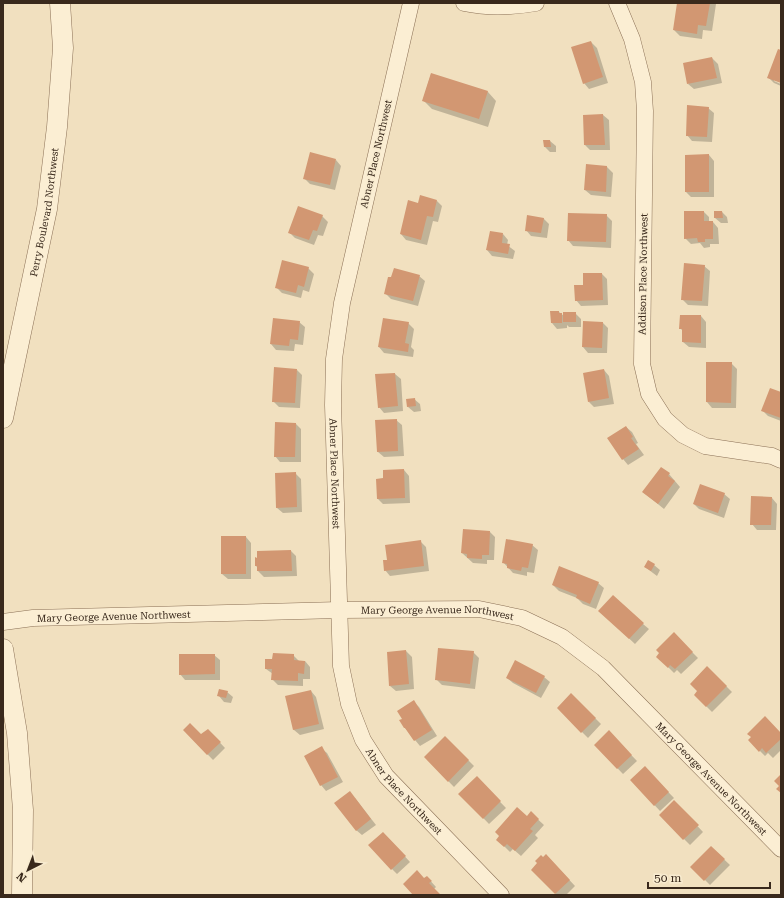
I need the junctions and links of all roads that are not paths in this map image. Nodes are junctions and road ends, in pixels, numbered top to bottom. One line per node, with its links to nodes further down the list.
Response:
1 (60, 3): 6 (street, Perry Boulevard Northwest)
2 (411, 3): 8 (street, Abner Place Northwest)
3 (464, 3): 4 (street)
4 (536, 3)
5 (617, 3): 7 (street, Addison Place Northwest)
6 (3, 418)
7 (781, 460)
8 (339, 610): 9 (street, Mary George Avenue Northwest); 11 (street, Mary George Avenue Northwest); 13 (street, Abner Place Northwest)
9 (3, 622)
10 (3, 649): 12 (street)
11 (781, 849)
12 (22, 895)
13 (501, 895)

